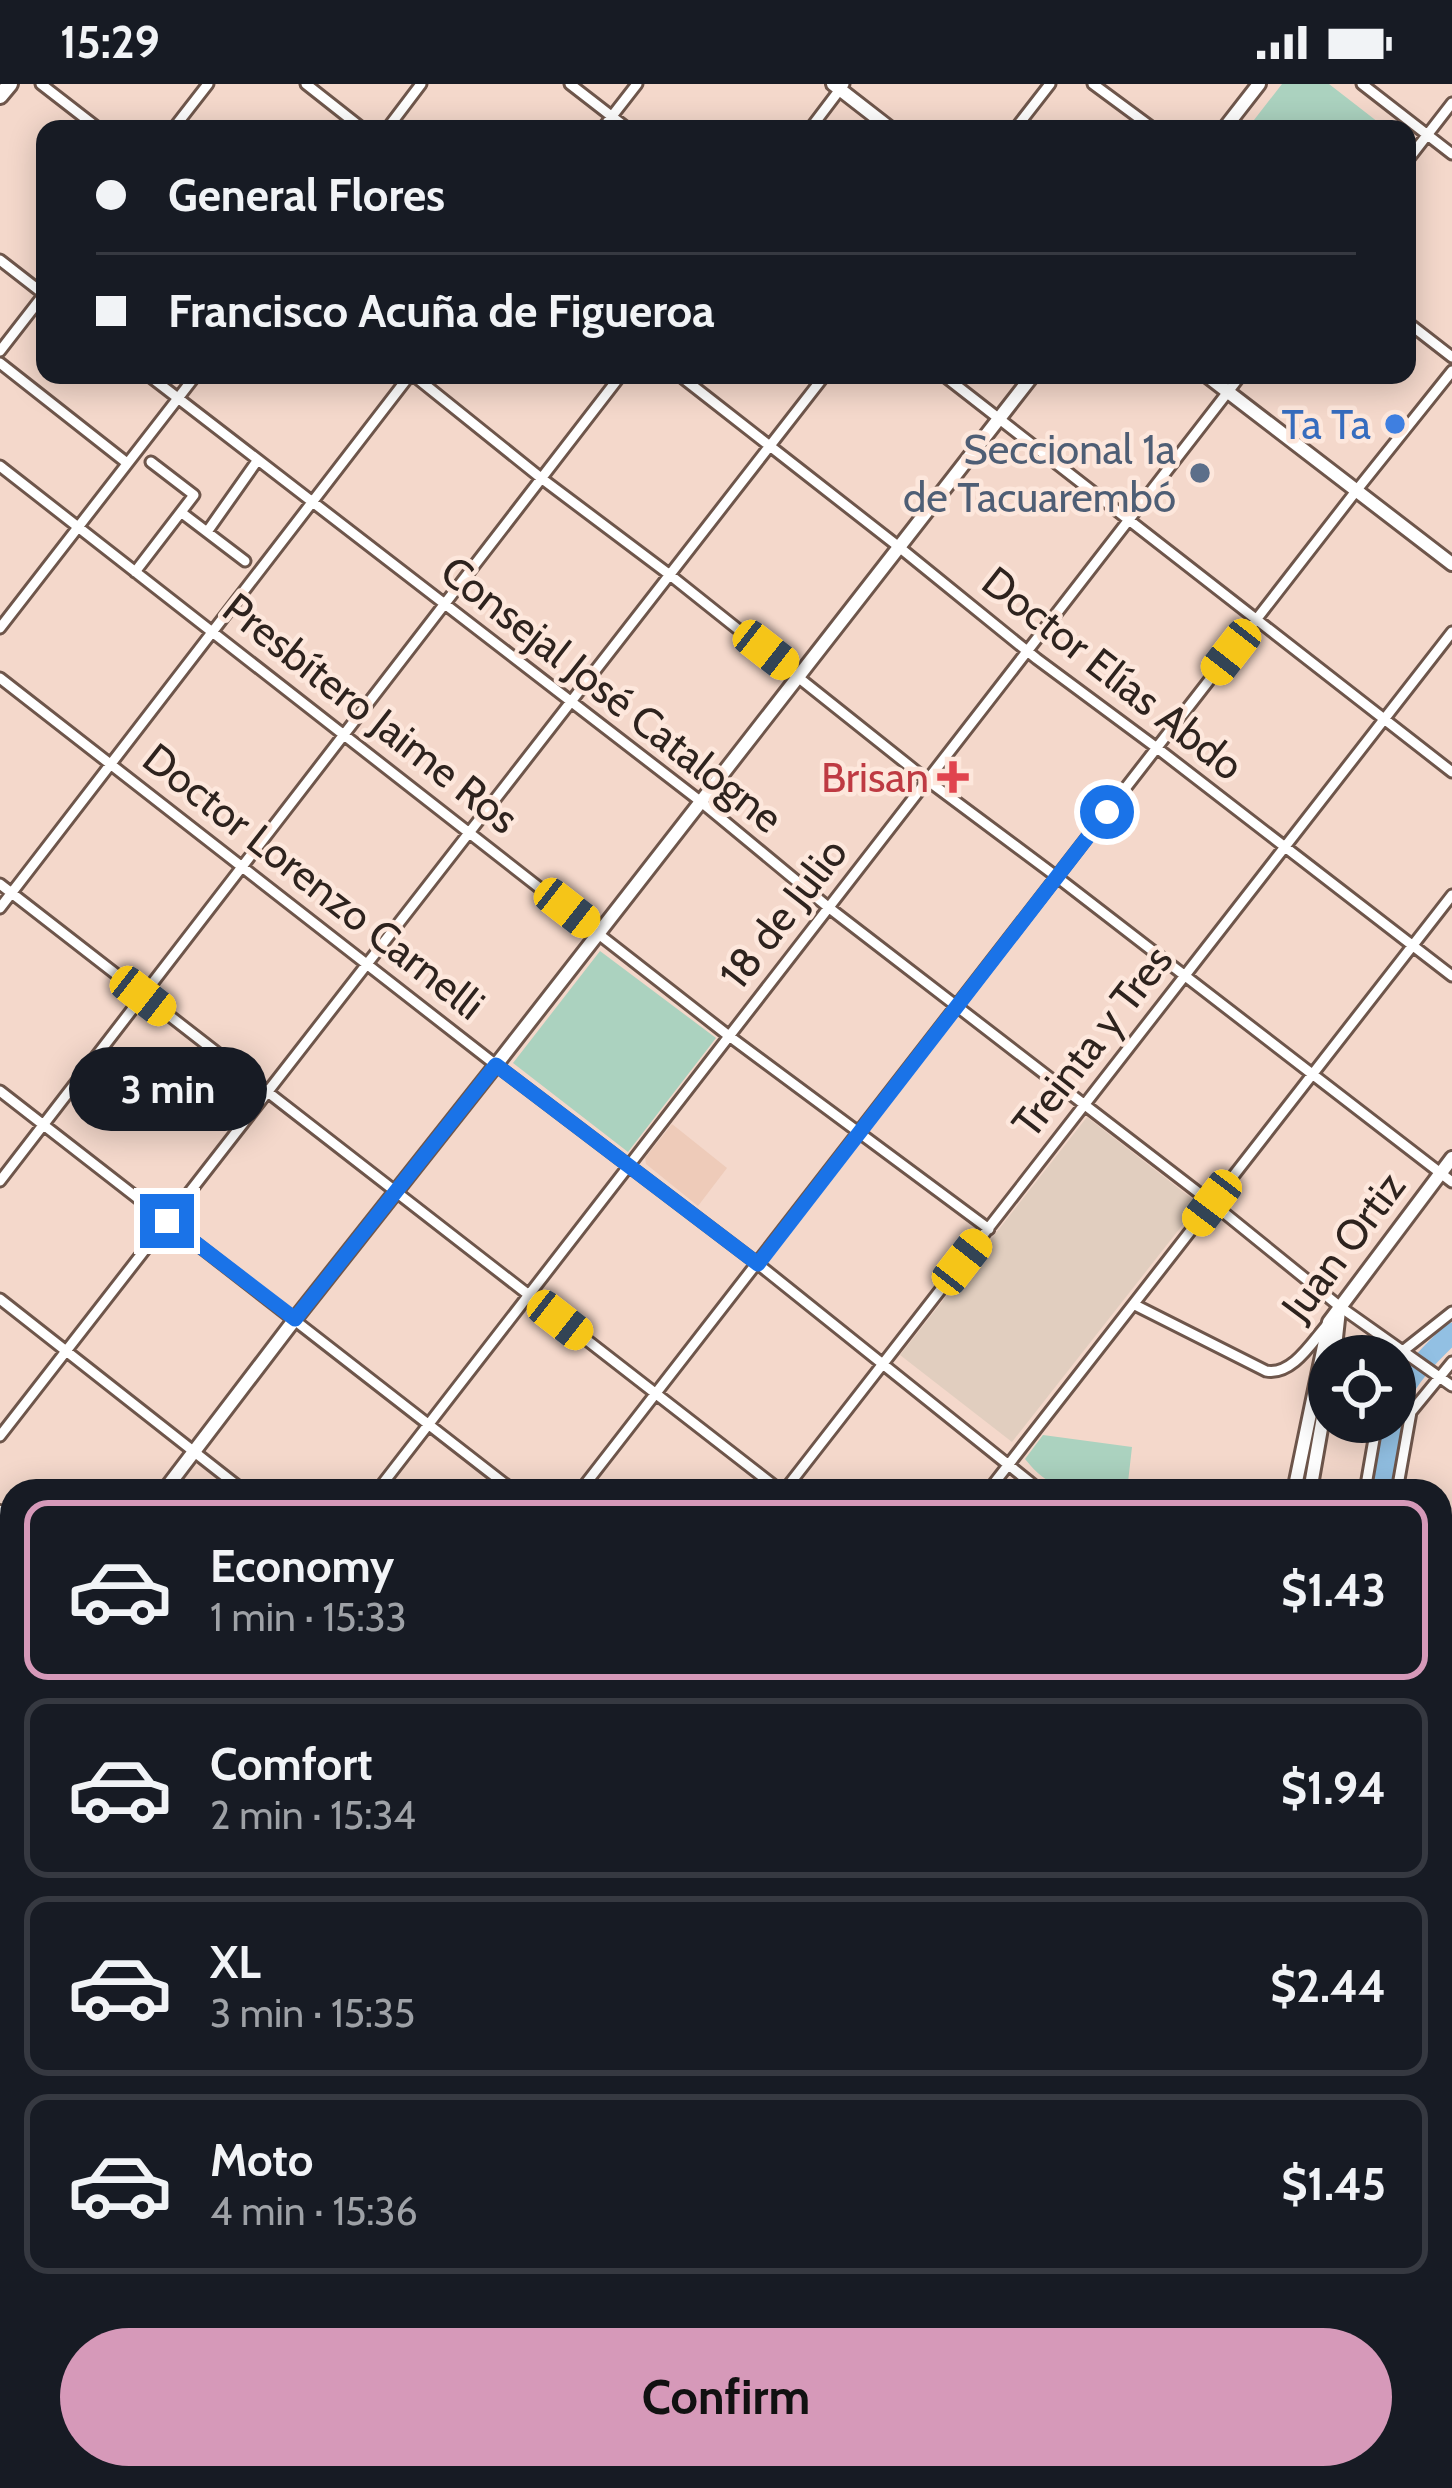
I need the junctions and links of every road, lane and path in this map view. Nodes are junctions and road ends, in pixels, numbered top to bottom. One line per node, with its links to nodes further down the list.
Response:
1 (10, 84): 13 (main road)
2 (41, 84): 16 (street)
3 (208, 84): 17 (street)
4 (306, 84): 18 (street)
5 (421, 84): 19 (street)
6 (570, 84): 15 (street)
7 (637, 84): 15 (street)
8 (1050, 84): 24 (street)
9 (1093, 84): 25 (street)
10 (1259, 84): 26 (street)
11 (1362, 84): 27 (street)
12 (839, 86): 22 (street); 23 (street)
13 (0, 96)
14 (1452, 103): 29 (street)
15 (612, 116): 20 (street); 21 (street)
16 (87, 120)
17 (180, 120)
18 (352, 120)
19 (394, 120)
20 (609, 120)
21 (617, 120)
22 (816, 120)
23 (881, 120)
24 (1023, 120)
25 (1142, 120)
26 (1231, 120)
27 (1408, 120)
28 (1416, 126): 29 (street)
29 (1427, 135): 30 (street); 31 (street)
30 (1416, 149)
31 (1452, 154)
32 (0, 260): 33 (street)
33 (36, 287)
34 (36, 305): 36 (street)
35 (1416, 329): 37 (street)
36 (0, 351)
37 (1452, 357)
38 (0, 363): 57 (street)
39 (1452, 371): 60 (street)
40 (160, 384): 52 (street, Consejal José Catalogne)
41 (189, 384): 52 (street)
42 (405, 384): 61 (street)
43 (423, 384): 59 (street)
44 (614, 384): 59 (street)
45 (691, 384): 54 (street, Doctor Elías Abdo)
46 (818, 384): 54 (street)
47 (954, 384): 53 (street)
48 (1026, 384): 53 (street)
49 (1218, 384): 51 (street)
50 (1234, 384): 51 (street, 18 de Julio)
51 (1228, 392): 60 (street); 63 (street, 18 de Julio)
52 (178, 398): 55 (street, Consejal José Catalogne); 57 (street)
53 (999, 419): 63 (street); 66 (street)
54 (771, 445): 66 (street, Doctor Elías Abdo); 70 (street)
55 (257, 461): 61 (street, Consejal José Catalogne); 65 (street)
56 (151, 462): 62 (street)
57 (127, 463): 64 (street)
58 (0, 466): 64 (street, Presbítero Jaime Ros)
59 (541, 478): 70 (street); 71 (street)
60 (1355, 491): 68 (street); 72 (street)
61 (313, 503): 71 (street, Consejal José Catalogne); 74 (street)
62 (182, 513): 65 (street); 69 (street)
63 (1130, 519): 72 (street); 76 (street, 18 de Julio)
64 (78, 529): 69 (street, Presbítero Jaime Ros); 73 (street)
65 (207, 532): 67 (street)
66 (899, 547): 76 (street, Doctor Elías Abdo); 77 (street)
67 (245, 561)
68 (1452, 564)
69 (136, 572): 74 (street, Presbítero Jaime Ros)
70 (670, 574): 77 (street); 79 (street)
71 (444, 606): 79 (street, Consejal José Catalogne); 81 (street)
72 (1256, 621): 80 (street); 82 (street)
73 (0, 628)
74 (213, 632): 81 (street, Presbítero Jaime Ros); 83 (street)
75 (1452, 632): 80 (street, Treinta y Tres)
76 (1027, 652): 82 (street, Doctor Elías Abdo); 85 (street, 18 de Julio)
77 (798, 675): 85 (street); 86 (street)
78 (0, 678): 83 (street, Doctor Lorenzo Carnelli)
79 (571, 703): 86 (street, Consejal José Catalogne); 87 (street)
80 (1384, 719): 84 (street); 88 (street, Treinta y Tres)
81 (345, 736): 87 (street, Presbítero Jaime Ros); 89 (street)
82 (1157, 748): 88 (street, Doctor Elías Abdo); 90 (street)
83 (112, 764): 89 (street, Doctor Lorenzo Carnelli); 92 (street)
84 (1452, 772)
85 (927, 780): 90 (street); 94 (street, 18 de Julio)
86 (700, 801): 94 (street, Consejal José Catalogne); 96 (street)
87 (471, 832): 96 (street, Presbítero Jaime Ros); 98 (street)
88 (1283, 848): 97 (street, Doctor Elías Abdo); 99 (street, Treinta y Tres)
89 (242, 867): 98 (street, Doctor Lorenzo Carnelli); 101 (street)
90 (1057, 877): 99 (street); 102 (street)
91 (0, 884): 92 (street)
92 (11, 893): 95 (street); 101 (street)
93 (1452, 895): 97 (street)
94 (828, 907): 102 (street, Consejal José Catalogne); 103 (street, 18 de Julio)
95 (0, 908)
96 (599, 932): 103 (street, Presbítero Jaime Ros); 104 (street)
97 (1413, 946): 100 (street, Doctor Elías Abdo); 105 (street)
98 (367, 964): 104 (street, Doctor Lorenzo Carnelli); 107 (street)
99 (1184, 976): 105 (street); 108 (street, Treinta y Tres)
100 (1452, 976)
101 (143, 996): 107 (street); 109 (street)
102 (957, 1005): 108 (street, Consejal José Catalogne); 110 (street)
103 (729, 1036): 110 (street, Presbítero Jaime Ros); 112 (street, 18 de Julio)
104 (496, 1065): 112 (street, Doctor Lorenzo Carnelli); 115 (street)
105 (1312, 1075): 113 (street); 116 (street)
106 (0, 1090): 109 (street)
107 (267, 1092): 115 (street); 117 (street)
108 (1085, 1105): 116 (street, Consejal José Catalogne); 118 (street, Treinta y Tres)
109 (44, 1125): 114 (street); 117 (street)
110 (860, 1132): 118 (street, Presbítero Jaime Ros); 119 (street)
111 (1452, 1158): 113 (street, Juan Ortiz)
112 (626, 1165): 119 (street, Doctor Lorenzo Carnelli); 120 (street, 18 de Julio)
113 (1446, 1178): 123 (street, Juan Ortiz)
114 (0, 1181)
115 (395, 1193): 120 (street); 125 (street)
116 (1212, 1203): 122 (street); 123 (street, Consejal José Catalogne)
117 (167, 1221): 125 (street); 130 (street)
118 (989, 1228): 133 (street, Treinta y Tres)
119 (758, 1264): 133 (street, Doctor Lorenzo Carnelli); 136 (street)
120 (529, 1296): 136 (street); 137 (street, 18 de Julio)
121 (0, 1299): 130 (street)
122 (1135, 1305): 126 (street, Juan Ortiz); 142 (street)
123 (1339, 1306): 126 (street, Juan Ortiz); 127 (street); 128 (street, Consejal José Catalogne)
124 (1452, 1312): 129 (street)
125 (295, 1319): 137 (street); 141 (street)
126 (1329, 1322): 152 (street)
127 (1336, 1335)
128 (1381, 1335)
129 (1416, 1343)
130 (67, 1350): 138 (street); 141 (street)
131 (1416, 1359): 134 (street, Consejal José Catalogne)
132 (1452, 1362): 134 (street)
133 (883, 1364): 142 (street, Doctor Lorenzo Carnelli); 149 (street, Treinta y Tres)
134 (1437, 1375): 135 (street, Consejal José Catalogne); 155 (street)
135 (1452, 1386)
136 (656, 1394): 147 (street); 148 (street)
137 (428, 1425): 145 (street, 18 de Julio); 146 (street)
138 (0, 1436)
139 (1318, 1443): 153 (street)
140 (1373, 1443): 154 (street)
141 (194, 1452): 143 (street); 144 (street)
142 (1008, 1465): 150 (street); 151 (street, Doctor Lorenzo Carnelli)
143 (173, 1479)
144 (229, 1479)
145 (386, 1479)
146 (498, 1479)
147 (589, 1479)
148 (767, 1479)
149 (792, 1479)
150 (997, 1479)
151 (1026, 1479)
152 (1296, 1479)
153 (1312, 1479)
154 (1367, 1479)
155 (1399, 1479)

